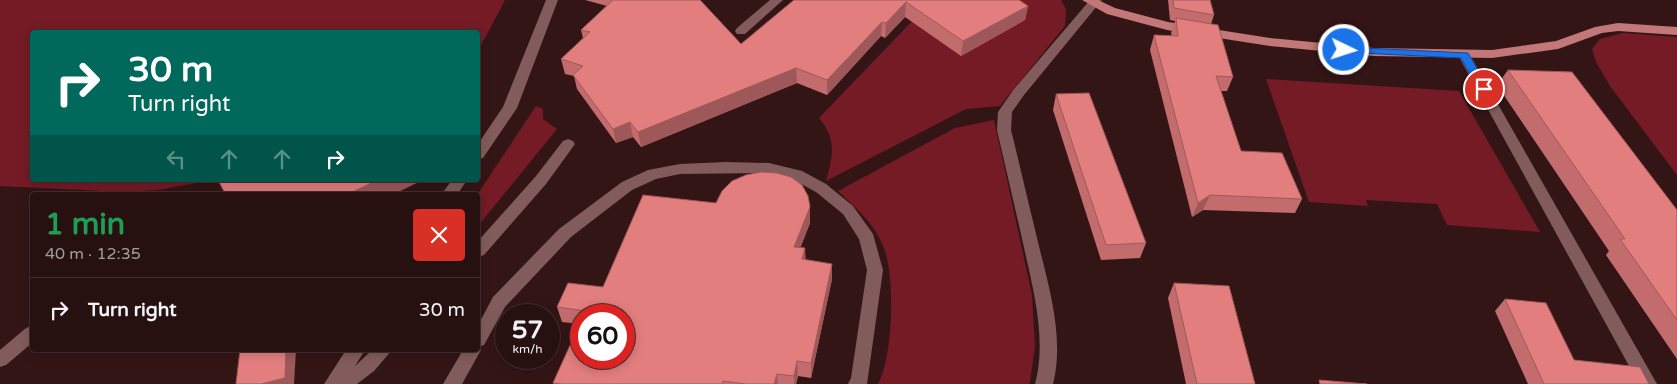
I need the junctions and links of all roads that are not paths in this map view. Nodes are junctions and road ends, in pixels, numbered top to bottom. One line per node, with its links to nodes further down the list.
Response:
1 (552, 0): 8 (street)
2 (777, 0): 5 (street)
3 (1093, 1): 6 (main road); 19 (street)
4 (1677, 31): 6 (main road)
5 (741, 32)
6 (1464, 55): 20 (street)
7 (568, 144): 9 (street)
8 (480, 151)
9 (480, 249)
10 (30, 335): 15 (street)
11 (480, 336): 18 (street)
12 (355, 352): 16 (street)
13 (381, 352): 16 (street)
14 (468, 356): 17 (street)
15 (0, 360)
16 (334, 383)
17 (452, 384)
18 (857, 384)
19 (1044, 384)
20 (1648, 384)

